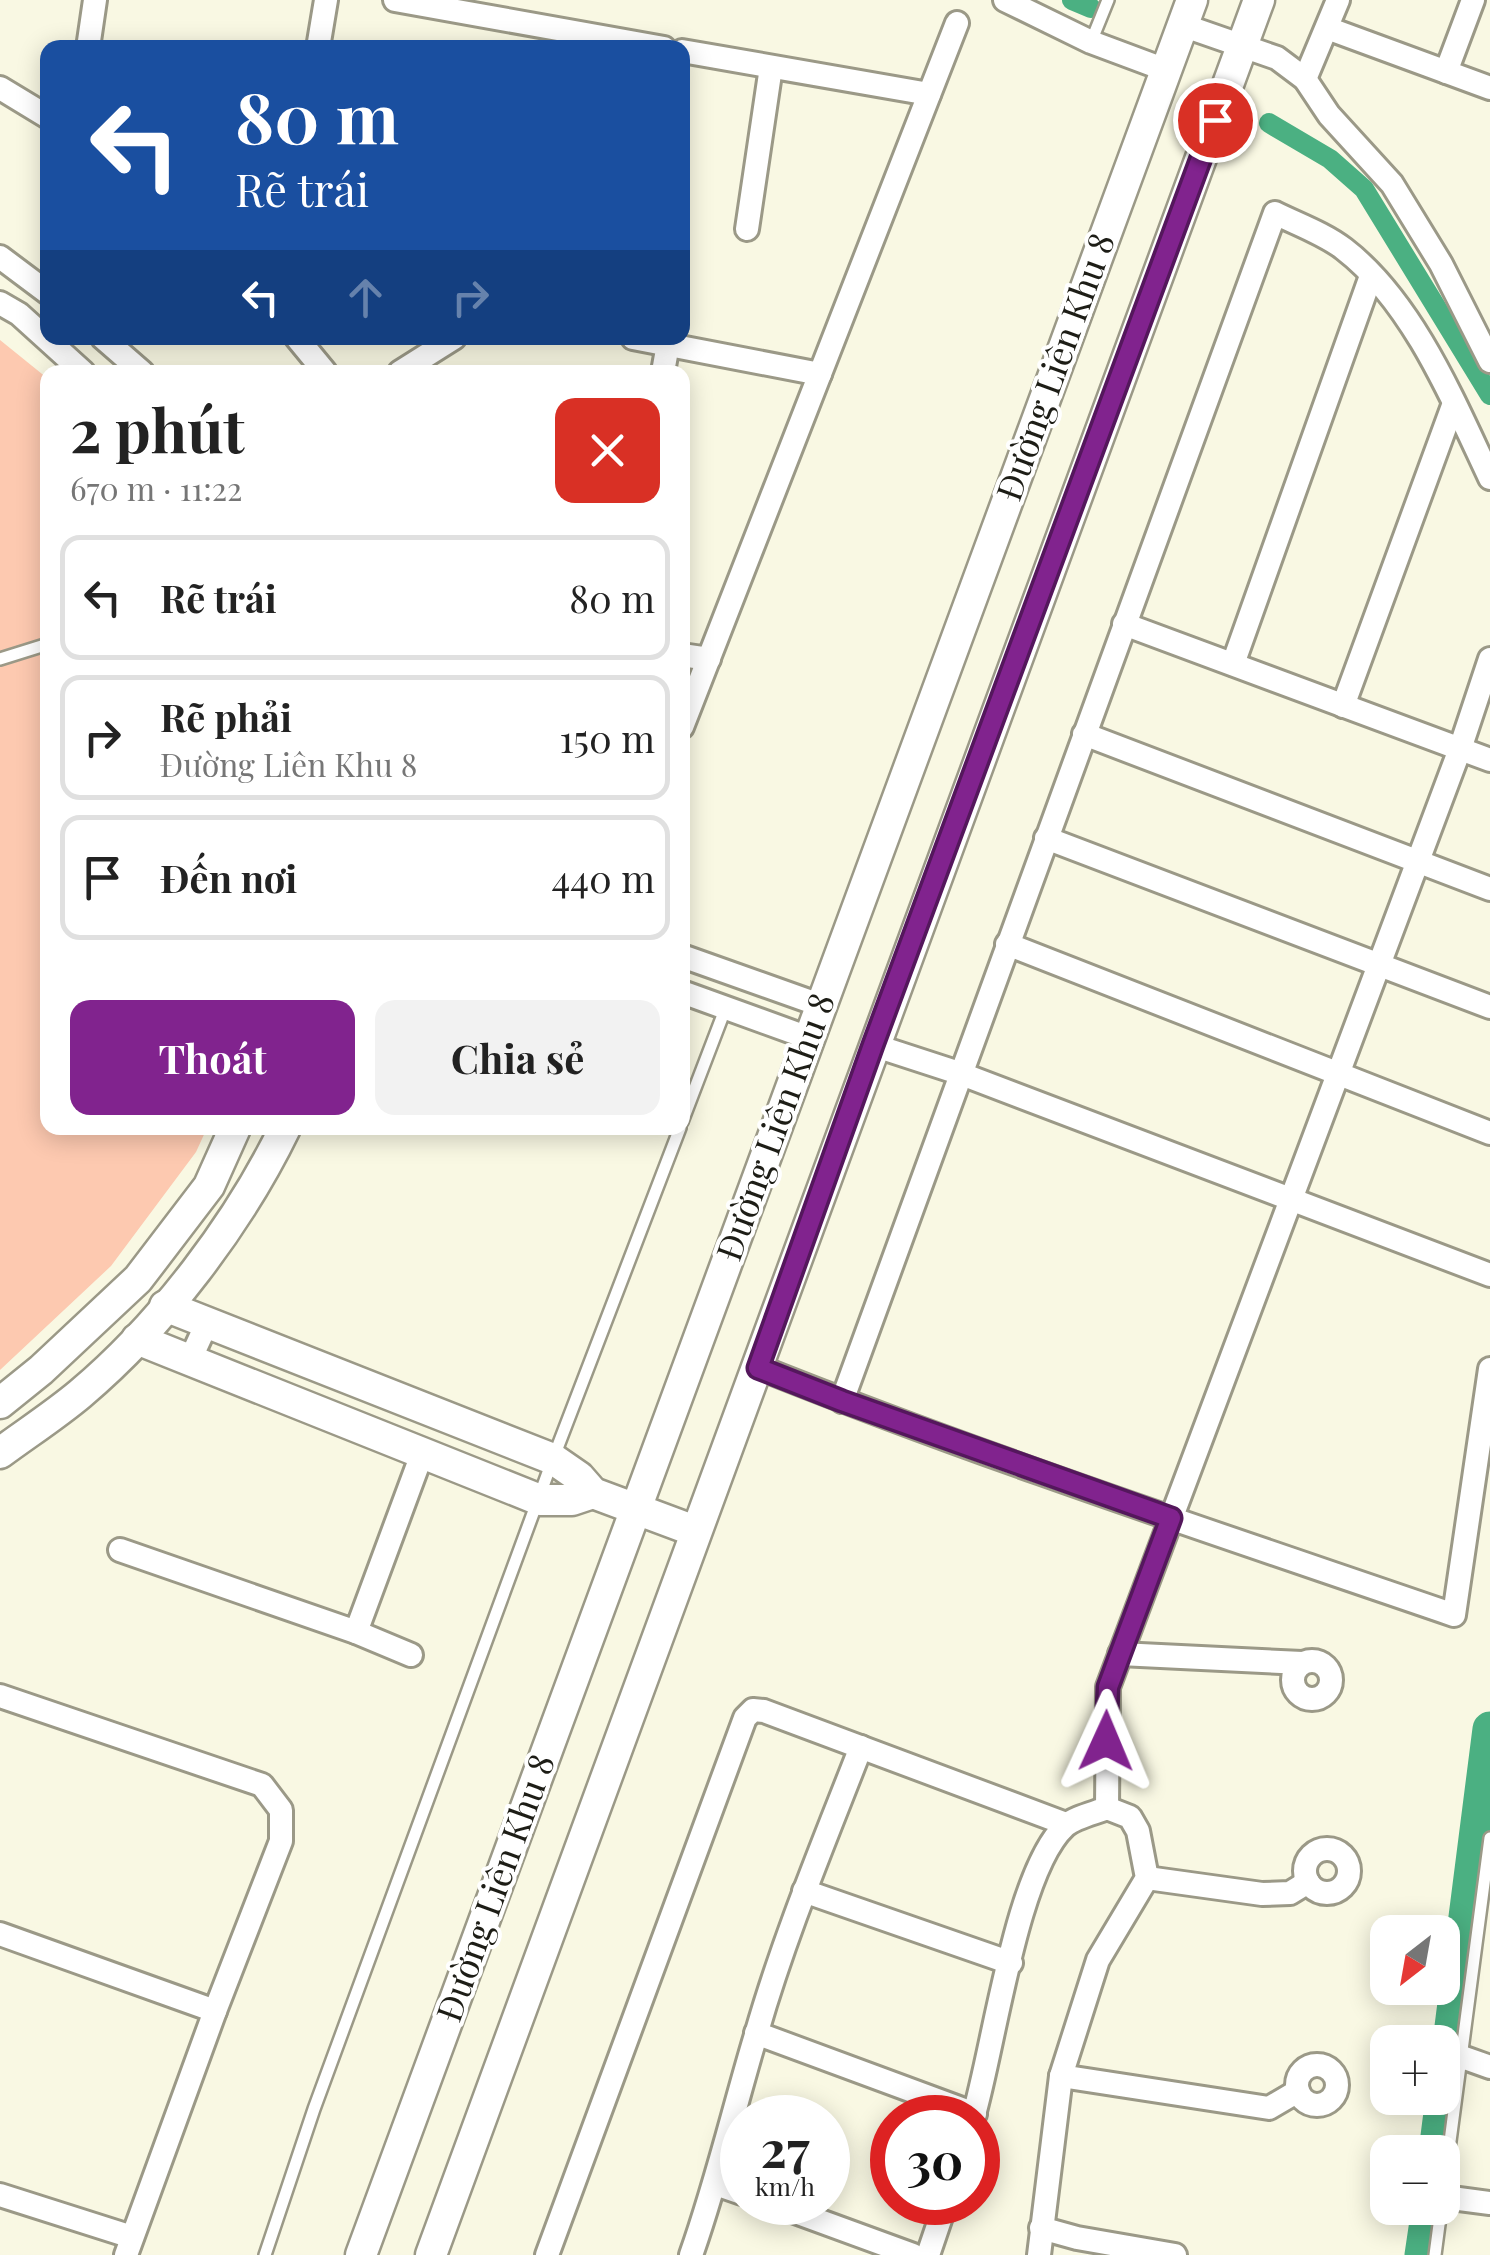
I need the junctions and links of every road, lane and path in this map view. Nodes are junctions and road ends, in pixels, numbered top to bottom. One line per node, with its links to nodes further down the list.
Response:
1 (96, 0): 14 (street)
2 (326, 0): 15 (street)
3 (395, 0): 9 (street)
4 (1005, 0): 17 (street)
5 (1108, 0): 17 (lane)
6 (1259, 0): 18 (street, Đường Liên Khu 8)
7 (1338, 0): 12 (street)
8 (1473, 0): 22 (street)
9 (452, 5): 13 (street)
10 (1187, 12): 18 (street); 21 (street, Đường Liên Khu 8)
11 (957, 22): 26 (street)
12 (1327, 28): 22 (street); 23 (street)
13 (546, 37): 16 (street)
14 (89, 40)
15 (319, 40)
16 (578, 40)
17 (1091, 42): 21 (street)
18 (1242, 46): 23 (street); 70 (street, Đường Liên Khu 8)
19 (690, 52): 20 (street)
20 (771, 66): 26 (street); 28 (street)
21 (1166, 70): 66 (street, Đường Liên Khu 8)
22 (1446, 72): 25 (street)
23 (1306, 79): 39 (street)
24 (0, 88): 27 (street)
25 (1490, 88)
26 (929, 94): 44 (street)
27 (40, 112)
28 (747, 228)
29 (0, 257): 31 (street)
30 (1370, 276): 45 (street); 47 (street); 53 (street)
31 (40, 287)
32 (0, 303): 33 (street)
33 (40, 333)
34 (53, 345): 40 (street)
35 (111, 345): 41 (street)
36 (303, 345): 42 (street)
37 (443, 345): 43 (street)
38 (673, 345): 44 (street)
39 (1490, 361)
40 (74, 365)
41 (134, 365)
42 (319, 365)
43 (411, 365)
44 (820, 374): 50 (street)
45 (1454, 403): 46 (street); 54 (street)
46 (1490, 478)
47 (1124, 624): 53 (street); 56 (street)
48 (40, 647): 52 (lane)
49 (690, 656): 50 (street)
50 (709, 659): 55 (street)
51 (1490, 659): 57 (street)
52 (0, 660)
53 (1232, 664): 54 (street)
54 (1343, 706): 57 (street)
55 (690, 707)
56 (1084, 734): 59 (street); 60 (street)
57 (1460, 749): 58 (street); 60 (street)
58 (1490, 760)
59 (1046, 838): 62 (street); 64 (street)
60 (1418, 862): 61 (street); 64 (street)
61 (1490, 889)
62 (1007, 944): 71 (street); 72 (street)
63 (690, 959): 66 (street)
64 (1379, 964): 67 (street); 71 (street)
65 (690, 995): 68 (street)
66 (820, 1006): 69 (street, Đường Liên Khu 8)
67 (1490, 1007)
68 (726, 1008): 69 (street); 73 (lane)
69 (809, 1038): 95 (street, Đường Liên Khu 8)
70 (873, 1045): 72 (street); 84 (street, Đường Liên Khu 8)
71 (1338, 1072): 74 (street); 78 (street)
72 (959, 1073): 78 (street); 87 (street)
73 (690, 1102)
74 (1490, 1133)
75 (232, 1135): 88 (street)
76 (282, 1135): 80 (street)
77 (677, 1135): 92 (lane)
78 (1291, 1200): 79 (street); 96 (street)
79 (1490, 1275)
80 (165, 1306): 81 (street); 82 (street)
81 (207, 1323): 83 (street); 86 (street)
82 (137, 1338): 83 (street); 90 (street)
83 (190, 1360): 89 (street)
84 (758, 1368): 87 (street); 97 (street, Đường Liên Khu 8)
85 (1490, 1369): 96 (street)
86 (345, 1378): 89 (street); 92 (street)
87 (842, 1401): 96 (street)
88 (0, 1403)
89 (329, 1417): 91 (street)
90 (0, 1453)
91 (422, 1454): 94 (street); 99 (street)
92 (554, 1459): 93 (street); 94 (lane)
93 (592, 1493): 94 (street); 95 (street)
94 (540, 1500): 133 (lane)
95 (636, 1508): 97 (street); 134 (street, Đường Liên Khu 8)
96 (1171, 1518): 100 (street)
97 (696, 1530): 126 (street, Đường Liên Khu 8)
98 (120, 1550): 99 (street)
99 (356, 1632): 101 (street)
100 (1120, 1654): 102 (street); 105 (street)
101 (412, 1655)
102 (1302, 1663)
103 (0, 1696): 113 (street)
104 (861, 1747): 106 (street); 110 (street); 137 (street)
105 (1108, 1808): 106 (street); 108 (street)
106 (1066, 1824): 112 (street)
107 (1490, 1838): 115 (lane)
108 (1147, 1878): 109 (street); 117 (street)
109 (1308, 1882)
110 (804, 1891): 112 (street); 114 (street)
111 (0, 1934): 113 (street)
112 (1010, 1964): 120 (street)
113 (214, 2011): 132 (street)
114 (756, 2032): 119 (street); 122 (street)
115 (1462, 2057): 116 (street); 121 (lane)
116 (1490, 2068)
117 (1062, 2076): 118 (street); 131 (street)
118 (1298, 2092)
119 (920, 2095)
120 (979, 2095)
121 (1452, 2135)
122 (716, 2184): 123 (street); 138 (street)
123 (720, 2185)
124 (0, 2195): 132 (street)
125 (1460, 2198): 127 (street)
126 (451, 2199): 135 (street, Đường Liên Khu 8); 136 (street)
127 (1490, 2203)
128 (830, 2225): 139 (street)
129 (938, 2225): 140 (street)
130 (1440, 2225): 143 (lane)
131 (1041, 2228): 141 (street); 142 (street)
132 (129, 2246)
133 (265, 2255)
134 (361, 2255)
135 (430, 2255)
136 (450, 2255)
137 (547, 2255)
138 (691, 2255)
139 (912, 2255)
140 (928, 2255)
141 (1039, 2255)
142 (1174, 2255)
143 (1435, 2255)

